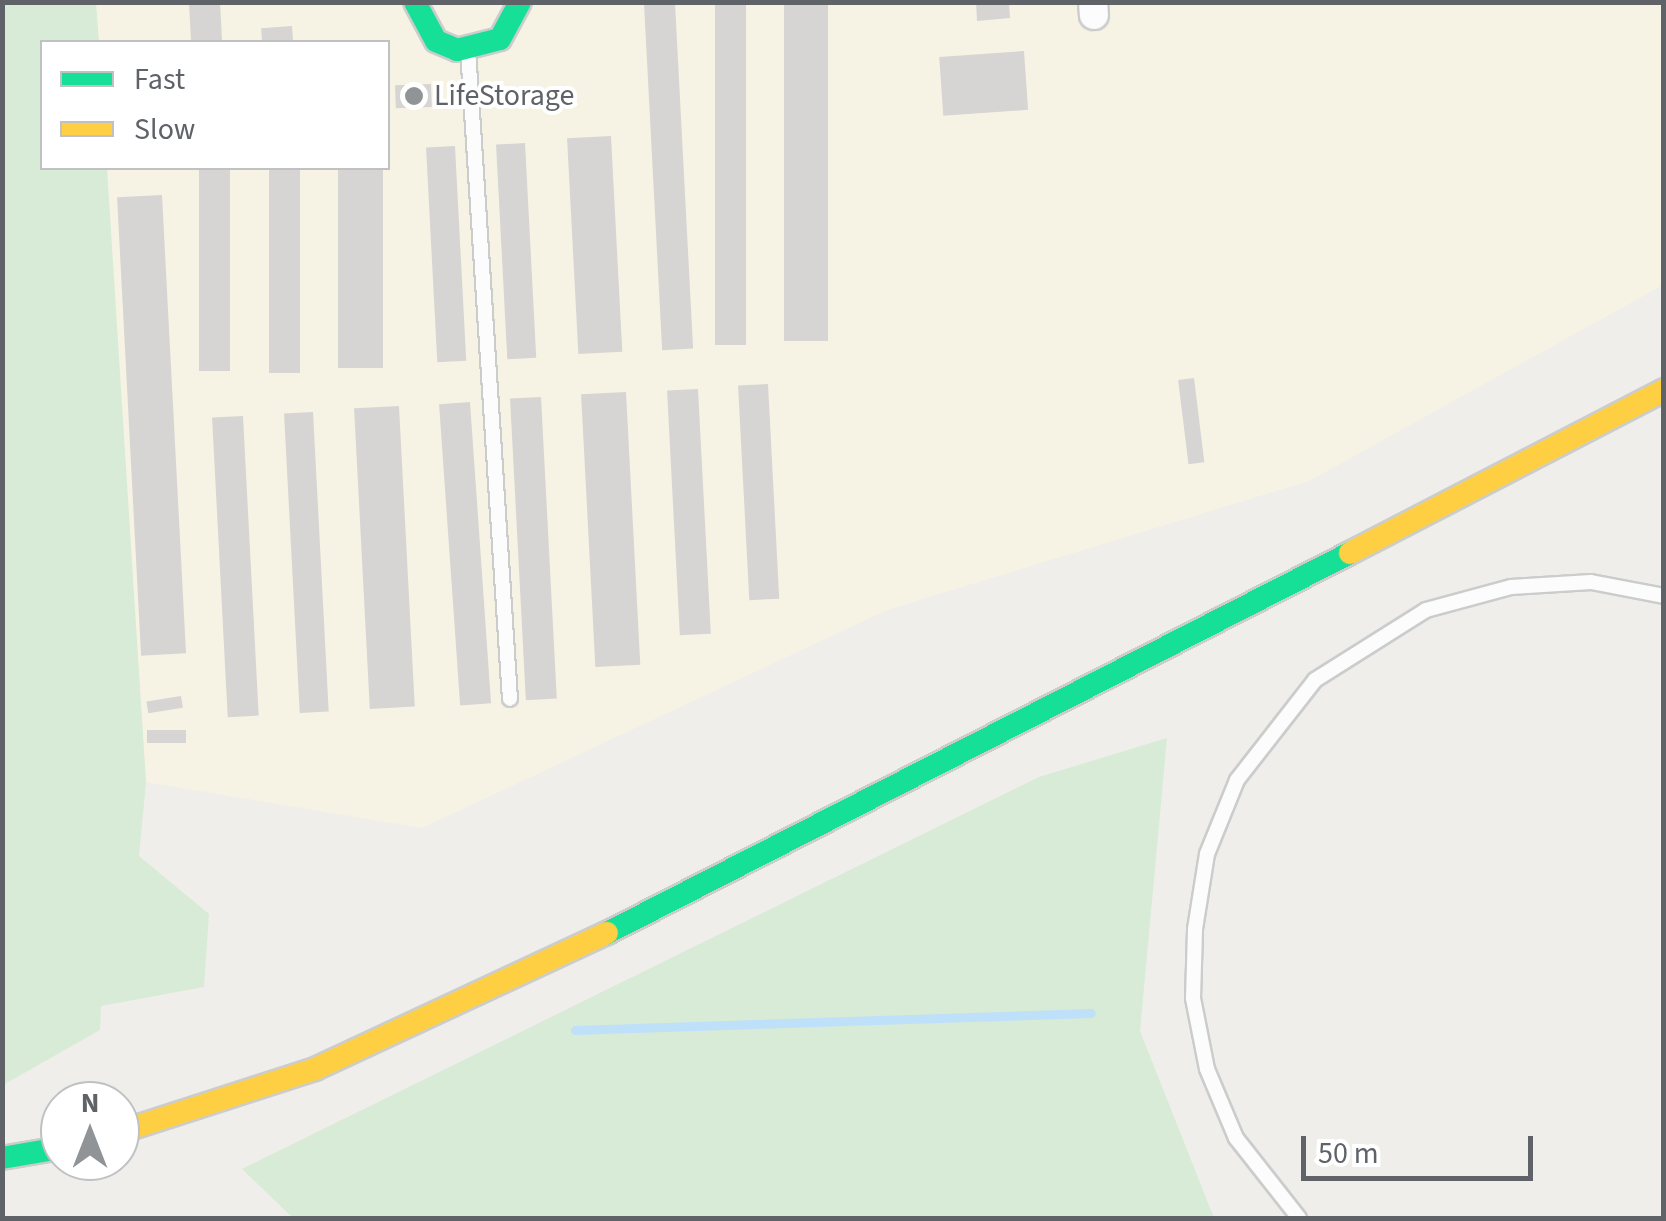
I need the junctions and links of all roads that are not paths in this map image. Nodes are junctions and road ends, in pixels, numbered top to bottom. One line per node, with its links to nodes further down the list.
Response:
1 (415, 2): 3 (main road)
2 (520, 2): 3 (main road)
3 (468, 49): 6 (lane)
4 (1664, 390): 7 (main road)
5 (1664, 596): 10 (lane)
6 (510, 698)
7 (140, 1126)
8 (40, 1151): 9 (main road)
9 (2, 1158)
10 (1299, 1218)

